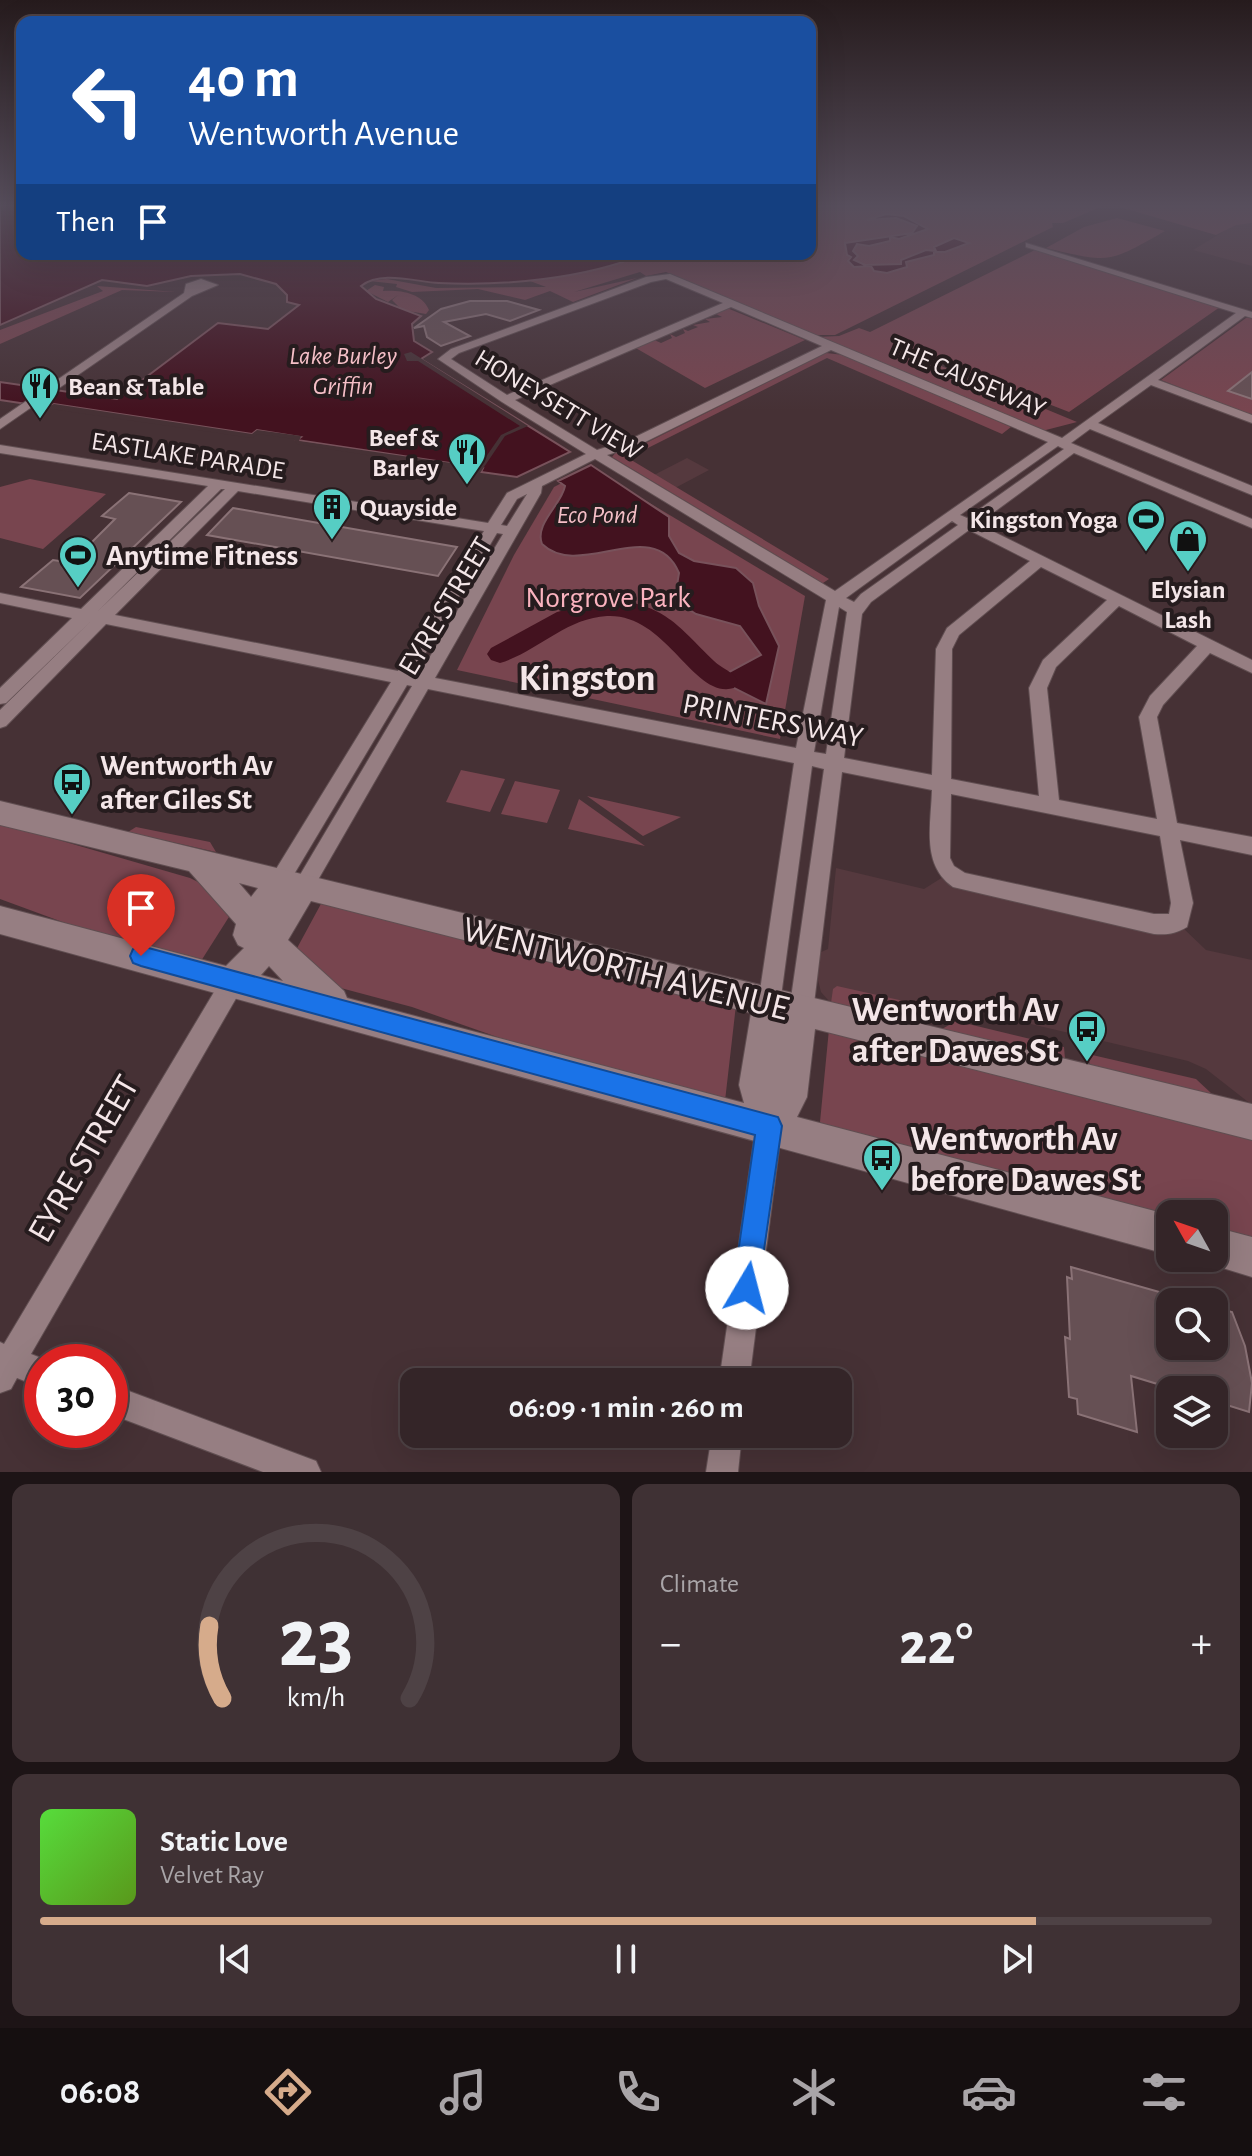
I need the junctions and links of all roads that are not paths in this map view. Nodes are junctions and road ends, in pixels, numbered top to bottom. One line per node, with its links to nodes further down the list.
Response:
1 (1122, 274): 5 (street)
2 (664, 275): 4 (street, THE CAUSEWAY); 8 (street, HONEYSETT VIEW)
3 (189, 294): 11 (street)
4 (732, 303): 6 (street, THE CAUSEWAY); 8 (street)
5 (1247, 314): 7 (street)
6 (826, 342): 12 (street, THE CAUSEWAY); 14 (street, EYRE STREET)
7 (1150, 381): 9 (street); 10 (street)
8 (506, 400): 14 (street, HONEYSETT VIEW)
9 (1252, 419)
10 (1089, 424): 12 (street); 17 (street)
11 (0, 425)
12 (1064, 444): 18 (street); 19 (street); 20 (street, THE CAUSEWAY)
13 (0, 449): 16 (street, EASTLAKE PARADE)
14 (590, 457): 21 (street, EYRE STREET); 25 (street, HONEYSETT VIEW)
15 (0, 460): 16 (street, EASTLAKE PARADE)
16 (221, 491): 21 (street, EASTLAKE PARADE); 27 (street); 28 (street)
17 (1252, 491)
18 (950, 514): 19 (street); 25 (street)
19 (968, 524): 22 (street); 26 (street)
20 (1252, 524)
21 (497, 536): 31 (street, EYRE STREET); 32 (street, EYRE STREET)
22 (1040, 560): 24 (street); 37 (street)
23 (0, 598): 27 (street, PRINTERS WAY)
24 (1117, 599): 29 (street); 38 (street)
25 (834, 600): 26 (street, HONEYSETT VIEW); 35 (street)
26 (855, 610): 36 (street)
27 (84, 615): 28 (street, PRINTERS WAY); 33 (street)
28 (103, 618): 31 (street, PRINTERS WAY); 34 (street)
29 (1208, 645): 30 (street); 42 (street)
30 (1252, 667)
31 (403, 678): 32 (street, PRINTERS WAY); 40 (street, EYRE STREET)
32 (423, 681): 35 (street, PRINTERS WAY); 41 (street, EYRE STREET)
33 (0, 698)
34 (0, 721)
35 (804, 757): 36 (street, PRINTERS WAY); 47 (street)
36 (834, 763): 37 (street, PRINTERS WAY); 49 (street)
37 (941, 784): 38 (street, PRINTERS WAY); 42 (street)
38 (1050, 806): 42 (street, PRINTERS WAY)
39 (0, 813): 44 (main road, WENTWORTH AVENUE)
40 (316, 820): 41 (street); 45 (street, EYRE STREET)
41 (340, 825): 45 (street, EYRE STREET)
42 (1168, 829): 43 (street, PRINTERS WAY)
43 (1252, 846)
44 (197, 861): 45 (main road, WENTWORTH AVENUE); 48 (main road)
45 (292, 883): 48 (main road, EYRE STREET); 51 (main road, WENTWORTH AVENUE)
46 (0, 920): 50 (main road)
47 (779, 927): 49 (street); 51 (street)
48 (261, 932): 50 (main road, EYRE STREET); 52 (main road)
49 (812, 934): 51 (street)
50 (234, 980): 52 (main road); 58 (street, EYRE STREET)
51 (785, 1008): 53 (main road, WENTWORTH AVENUE); 54 (main road)
52 (353, 1016): 54 (main road)
53 (1252, 1122)
54 (769, 1126): 55 (main road); 59 (street)
55 (1156, 1231)
56 (1228, 1251): 57 (main road)
57 (1252, 1257)
58 (3, 1365): 60 (street)
59 (736, 1368)
60 (24, 1369)
61 (128, 1406): 63 (street)
62 (725, 1448): 64 (street)
63 (305, 1472)
64 (722, 1472)

